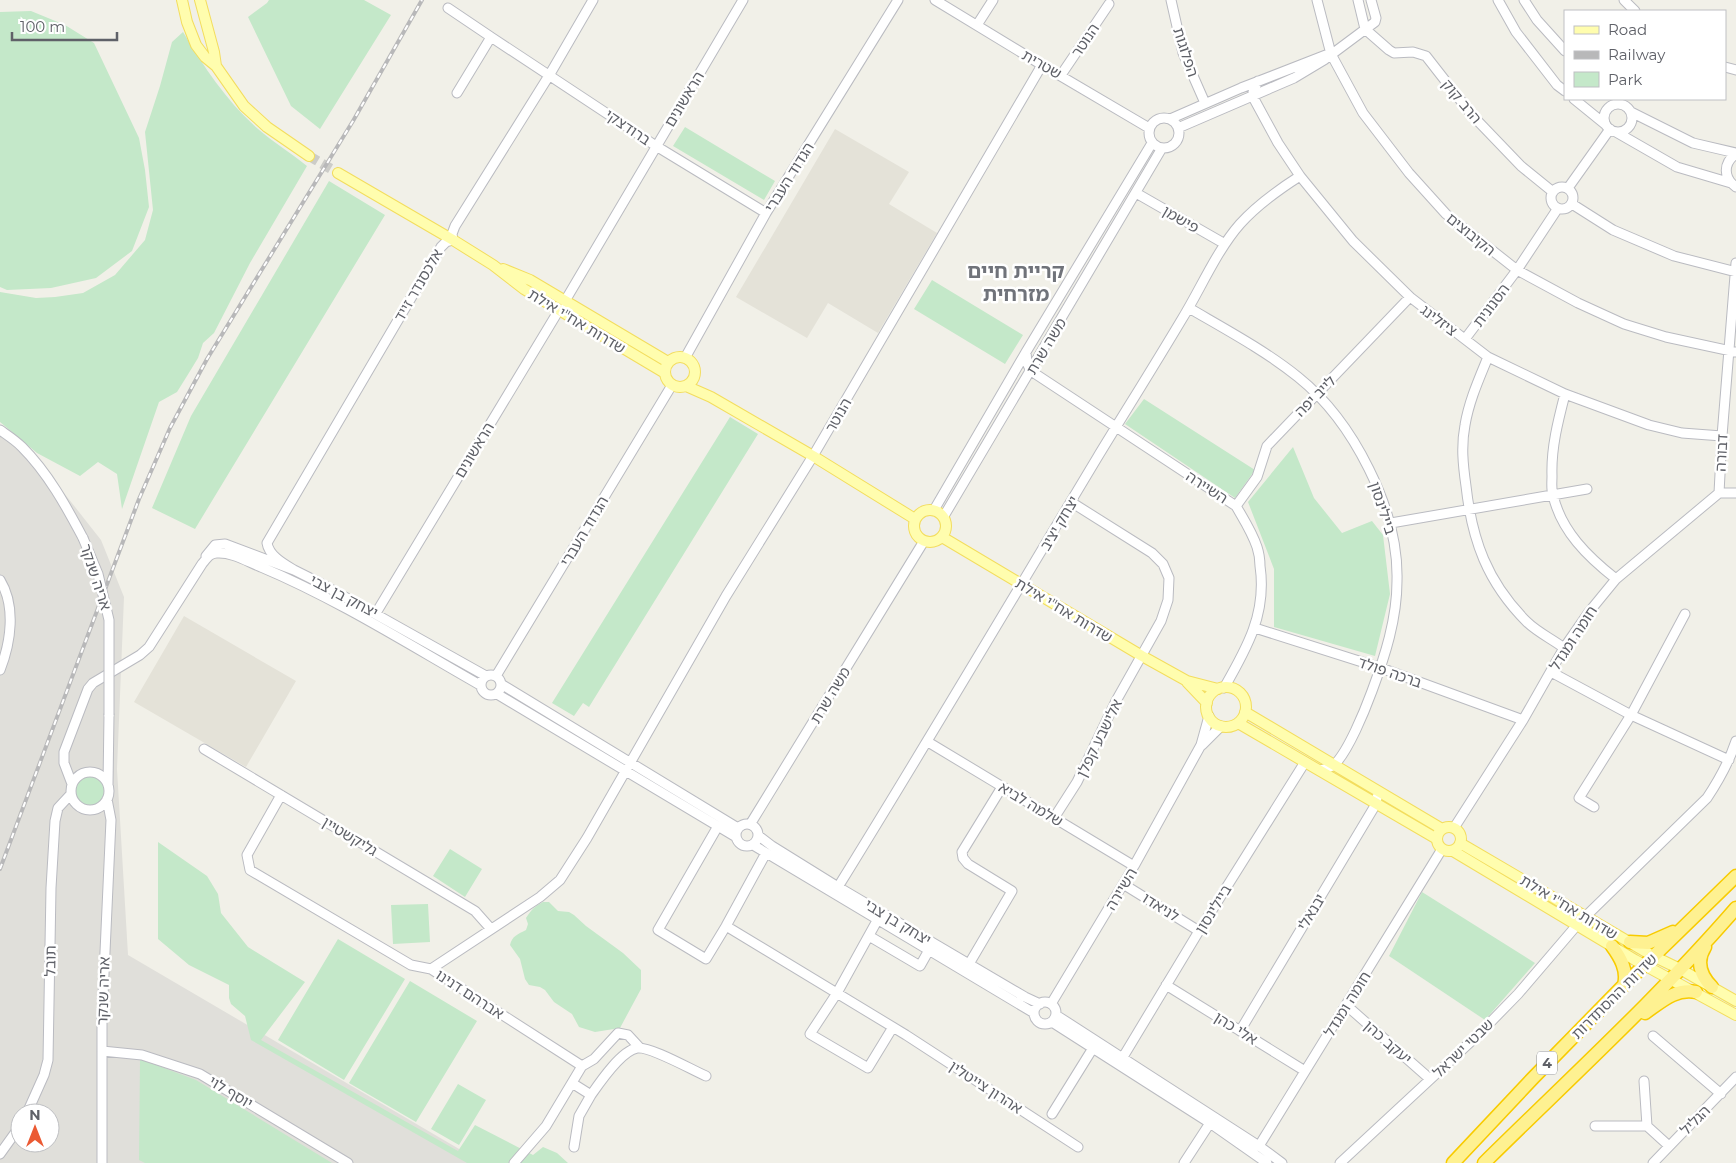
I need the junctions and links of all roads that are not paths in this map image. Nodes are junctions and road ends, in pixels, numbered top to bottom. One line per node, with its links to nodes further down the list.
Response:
1 (182, 0): 24 (main road)
2 (200, 0): 24 (main road)
3 (593, 0): 25 (street, אלכסנדר זייד)
4 (742, 0): 40 (street, הראשונים)
5 (898, 0): 52 (street, הגדוד העברי)
6 (935, 0): 18 (street, שטרית)
7 (993, 0): 18 (street)
8 (1171, 0): 33 (street, הפלוגות)
9 (1317, 0): 22 (street, הקיבוצים)
10 (1358, 0): 19 (street)
11 (1371, 0): 19 (street)
12 (1498, 0): 28 (street)
13 (1524, 0): 21 (street)
14 (1624, 0): 17 (street)
15 (1109, 4): 26 (street, הנוטר)
16 (448, 8): 20 (street, ברודצקי)
17 (1634, 10)
18 (977, 25): 23 (street, שטרית)
19 (1365, 29): 22 (street); 48 (street, הרב קוק)
20 (491, 37): 25 (street, ברודצקי); 29 (street)
21 (1564, 50)
22 (1331, 54): 27 (street); 30 (street); 57 (street, הקיבוצים)
23 (1042, 65): 26 (street, שטרית); 79 (street, הנוטר)
24 (216, 66): 43 (main road)
25 (550, 74): 40 (street, ברודצקי); 53 (street, אלכסנדר זייד)
26 (1061, 75): 36 (street, שטרית)
27 (1258, 82): 30 (street); 33 (street)
28 (1564, 90)
29 (457, 93)
30 (1253, 97): 37 (street); 45 (street, ציזלינג)
31 (1575, 100): 38 (street)
32 (1617, 101): 34 (street); 38 (street)
33 (1205, 103): 35 (street)
34 (1631, 112): 38 (street); 42 (street)
35 (1170, 119): 36 (street); 37 (street)
36 (1149, 128): 39 (street)
37 (1178, 128): 41 (street)
38 (1610, 129): 46 (street); 47 (street)
39 (1152, 143): 41 (street); 65 (street, משה שרת)
40 (656, 146): 52 (street, ברודצקי); 60 (street, הראשונים)
41 (1162, 148): 49 (street, משה שרת)
42 (1736, 154): 46 (street)
43 (309, 156)
44 (338, 173): 53 (main road, שדרות אח"י אילת)
45 (1300, 176): 54 (street, יצחק יציב); 59 (street, ציזלינג)
46 (1733, 185)
47 (1568, 188): 48 (street); 50 (street)
48 (1553, 192): 51 (street)
49 (1136, 193): 54 (street, פישמן); 70 (street, משה שרת)
50 (1572, 204): 51 (street); 58 (street)
51 (1558, 208): 57 (street, הסנונית)
52 (766, 213): 68 (street, הגדוד העברי)
53 (453, 240): 56 (main road, שדרות אח"י אילת); 94 (street, אלכסנדר זייד)
54 (1225, 244): 61 (street, יצחק יציב)
55 (1736, 263): 58 (street, דבורה)
56 (493, 265): 60 (main road, שדרות אח"י אילת); 62 (main road, שדרות אח"י אילת)
57 (1517, 270): 64 (street, הסנונית); 66 (street, הקיבוצים)
58 (1736, 272): 66 (street, דבורה)
59 (1410, 297): 64 (street, ציזלינג); 74 (street, לייב יפה)
60 (565, 301): 63 (main road, שדרות אח"י אילת)
61 (1189, 308): 74 (street, ביילינסון); 76 (street, יצחק יציב)
62 (559, 310): 63 (street); 71 (main road, שדרות אח"י אילת); 98 (street, הראשונים)
63 (584, 312): 69 (main road, שדרות אח"י אילת)
64 (1465, 339): 67 (street, ציזלינג)
65 (1026, 352): 70 (street); 86 (street, משה שרת)
66 (1732, 352): 78 (street, דבורה)
67 (1488, 356): 75 (street, ציזלינג); 87 (street)
68 (685, 358): 69 (main road); 72 (main road)
69 (668, 362): 71 (main road)
70 (1031, 372): 76 (street, השיירה); 88 (street, משה שרת)
71 (665, 373): 73 (main road)
72 (690, 382): 73 (main road); 79 (main road)
73 (672, 385): 107 (street, הגדוד העברי)
74 (1318, 394): 85 (street, לייב יפה); 90 (street, ביילינסון)
75 (1565, 394): 78 (street, ציזלינג); 83 (street)
76 (1116, 427): 84 (street, יצחק יציב); 85 (street, השיירה)
77 (0, 430): 123 (street, אריה שנקר, bridge)
78 (1722, 436): 81 (street, דבורה)
79 (813, 456): 89 (main road); 125 (street, הנוטר)
80 (1587, 489): 83 (street)
81 (1719, 493): 82 (street); 95 (street, חומה ומגדל)
82 (1736, 494)
83 (1552, 495): 87 (street); 95 (street)
84 (1071, 502): 97 (street, יצחק יציב); 102 (street, אלישבע קפלן)
85 (1236, 506): 100 (street, השיירה)
86 (934, 510): 88 (main road); 89 (main road)
87 (1468, 510): 90 (street); 101 (street)
88 (944, 516): 91 (main road)
89 (915, 519): 92 (main road)
90 (1391, 523): 103 (street, ביילינסון)
91 (942, 537): 92 (main road); 97 (main road, שדרות אח"י אילת)
92 (924, 541): 145 (street, משה שרת)
93 (202, 564): 94 (street, יצחק בן צבי); 109 (street, יצחק בן צבי); 127 (street, יצחק בן צבי)
94 (294, 570): 98 (street, יצחק בן צבי)
95 (1616, 579): 101 (street, חומה ומגדל)
96 (0, 580): 104 (street)
97 (1022, 585): 102 (main road, שדרות אח"י אילת); 120 (street, יצחק יציב)
98 (376, 613): 106 (street, יצחק בן צבי)
99 (1685, 614): 114 (street)
100 (1255, 628): 103 (street, ברכה פולד); 110 (street, השיירה)
101 (1564, 648): 105 (street, חומה ומגדל)
102 (1142, 656): 108 (main road, שדרות אח"י אילת); 143 (street, אלישבע קפלן)
103 (1381, 668): 116 (street, ברכה פולד); 128 (street, ביילינסון)
104 (0, 670)
105 (1551, 672): 114 (street); 116 (street, חומה ומגדל)
106 (486, 676): 107 (street); 109 (street)
107 (498, 680): 111 (street); 125 (street)
108 (1187, 681): 110 (main road, שדרות אח"י אילת); 112 (main road, שדרות אח"י אילת)
109 (480, 685): 111 (street)
110 (1221, 688): 112 (main road); 113 (main road)
111 (497, 694): 129 (street)
112 (1207, 702): 115 (main road)
113 (1246, 712): 117 (main road); 128 (main road)
114 (1631, 715): 124 (street); 141 (street)
115 (1209, 716): 118 (main road); 121 (street, השיירה)
116 (1523, 720): 148 (street, חומה ומגדל)
117 (1238, 723): 118 (main road); 126 (main road)
118 (1221, 726): 121 (street, השיירה)
119 (1736, 741): 124 (street)
120 (928, 742): 133 (street, שלמה לביא); 158 (street, יצחק יציב)
121 (1202, 745): 155 (street, השיירה)
122 (204, 749): 136 (street, גליקשטיין)
123 (108, 755): 131 (street); 132 (street, אריה שנקר)
124 (1729, 760): 160 (street)
125 (630, 762): 129 (street, אברהם דנינו); 147 (street)
126 (1305, 762): 130 (main road); 166 (street, ביילינסון)
127 (64, 763): 131 (street); 134 (street)
128 (1334, 765): 130 (street); 135 (main road)
129 (625, 770): 146 (street); 165 (street, אברהם דנינו)
130 (1320, 770): 138 (main road)
131 (86, 773): 132 (street); 134 (street)
132 (108, 785): 137 (street)
133 (1002, 787): 143 (street, שלמה לביא); 173 (street)
134 (71, 789): 139 (street); 140 (street)
135 (1378, 791): 138 (street, יבנאלי); 149 (main road)
136 (280, 795): 165 (street, גליקשטיין); 174 (street)
137 (107, 799): 142 (street); 144 (street, אריה שנקר)
138 (1376, 804): 149 (main road); 191 (street, יבנאלי)
139 (60, 806): 140 (street); 206 (street, תובל)
140 (78, 806): 142 (street)
141 (1594, 807)
142 (98, 808): 144 (street)
143 (1054, 818): 155 (street, שלמה לביא)
144 (111, 820): 195 (street, אריה שנקר)
145 (752, 823): 147 (street); 150 (street)
146 (718, 826): 151 (street); 163 (street)
147 (738, 828): 151 (street)
148 (1454, 828): 149 (main road); 153 (main road)
149 (1439, 834): 153 (main road)
150 (759, 836): 152 (street); 158 (street, יצחק בן צבי)
151 (736, 838): 152 (street)
152 (753, 845): 154 (street, יצחק בן צבי)
153 (1452, 848): 160 (main road, שדרות אח"י אילת); 162 (main road, שדרות אח"י אילת); 185 (street, חומה ומגדל)
154 (766, 853): 161 (street, יצחק בן צבי); 163 (street)
155 (1134, 866): 157 (street, השיירה)
156 (1736, 876): 164 (highway, שדרות ההסתדרות / 4)
157 (1123, 884): 166 (street, לניאדו); 184 (street, השיירה)
158 (838, 887): 173 (street, יצחק בן צבי)
159 (1736, 908): 168 (highway, שדרות ההסתדרות / 4)
160 (1586, 916): 169 (main road, שדרות אח"י אילת)
161 (878, 919): 167 (street); 171 (street, יצחק בן צבי)
162 (1578, 924): 170 (main road, שדרות אח"י אילת); 201 (street, שבטי ישראל)
163 (726, 926): 181 (street, אהרון צייטלין)
164 (1684, 926): 169 (highway); 172 (highway, שדרות ההסתדרות / 4)
165 (491, 929): 174 (street, אברהם דנינו)
166 (1199, 931): 177 (street, ביילינסון)
167 (869, 936): 171 (street); 181 (street)
168 (1708, 940): 175 (highway, שדרות ההסתדרות / 4); 179 (highway)
169 (1630, 942): 172 (main road, שדרות אח"י אילת)
170 (1612, 946): 172 (main road, שדרות אח"י אילת); 178 (highway)
171 (929, 950): 186 (street, יצחק בן צבי)
172 (1649, 960): 175 (main road, שדרות אח"י אילת); 176 (main road, שדרות אח"י אילת); 178 (highway, שדרות ההסתדרות / 4)
173 (969, 964): 183 (street, יצחק בן צבי)
174 (431, 969): 197 (street, אברהם דנינו)
175 (1680, 969): 176 (highway, שדרות ההסתדרות / 4); 179 (main road, שדרות אח"י אילת)
176 (1670, 978): 180 (main road, שדרות אח"י אילת); 190 (highway, שדרות ההסתדרות / 4)
177 (1166, 985): 191 (street, אלי כהן); 196 (street, ביילינסון)
178 (1624, 985): 225 (highway, שדרות ההסתדרות / 4)
179 (1712, 987): 182 (main road, שדרות אח"י אילת)
180 (1696, 992): 187 (main road, שדרות אח"י אילת); 190 (highway)
181 (837, 994): 189 (street, אהרון צייטלין); 189 (street)
182 (1736, 1001)
183 (1040, 1004): 184 (street); 186 (street)
184 (1051, 1004): 188 (street)
185 (1346, 1005): 198 (street, חומה ומגדל); 201 (street, יעקב כהן)
186 (1034, 1013): 188 (street)
187 (1736, 1015)
188 (1054, 1018): 194 (street); 196 (street)
189 (893, 1027): 215 (street, אהרון צייטלין)
190 (1620, 1030): 226 (highway, שדרות ההסתדרות / 4)
191 (1240, 1031): 198 (street, אלי כהן)
192 (1653, 1036): 204 (street)
193 (640, 1048): 197 (street); 199 (street); 205 (street)
194 (1093, 1048): 207 (street); 208 (street)
195 (102, 1051): 218 (street, אריה שנקר); 219 (street, יוסף לוי)
196 (1123, 1057): 208 (street)
197 (582, 1066): 203 (street)
198 (1305, 1071): 212 (street, חומה ומגדל)
199 (706, 1076)
200 (1736, 1078): 204 (street, הגליל)
201 (1430, 1079): 224 (street, שבטי ישראל)
202 (1644, 1080): 210 (street)
203 (572, 1083): 205 (street); 220 (street)
204 (1721, 1094): 213 (street, הגליל)
205 (591, 1095): 214 (street)
206 (31, 1103)
207 (1052, 1114)
208 (1209, 1118): 212 (street); 216 (street); 221 (street)
209 (1595, 1126): 210 (street)
210 (1647, 1126): 213 (street)
211 (10, 1140): 217 (street)
212 (1259, 1146): 216 (street); 223 (street)
213 (1669, 1146): 227 (street, הגליל)
214 (574, 1147)
215 (1078, 1147)
216 (1245, 1147): 222 (street)
217 (0, 1154)
218 (102, 1163)
219 (348, 1163)
220 (514, 1163)
221 (1184, 1163)
222 (1267, 1163)
223 (1282, 1163)
224 (1340, 1163)
225 (1453, 1163)
226 (1484, 1163)
227 (1653, 1163)

